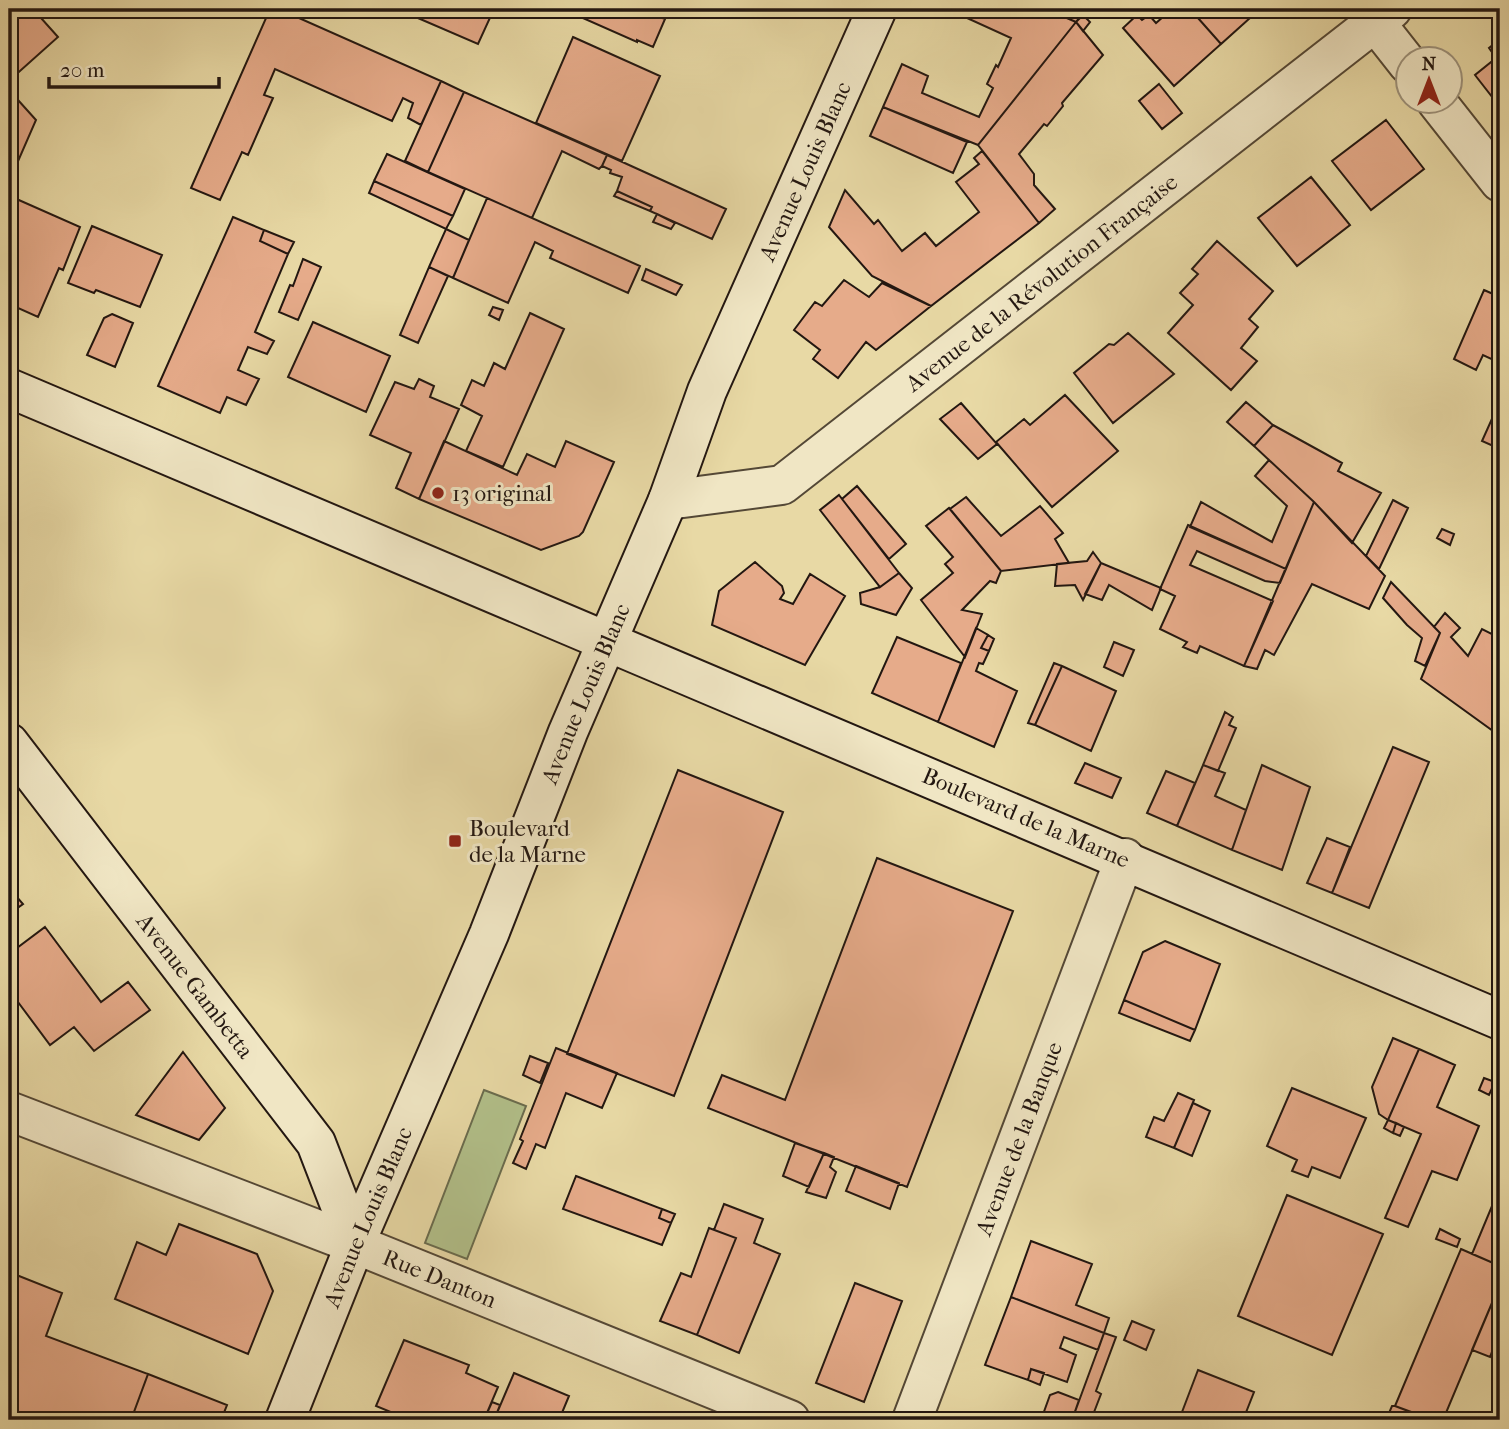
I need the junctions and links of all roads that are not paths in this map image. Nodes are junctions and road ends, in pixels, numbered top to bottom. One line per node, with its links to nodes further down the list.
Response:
1 (877, 9): 7 (street, Avenue Louis Blanc)
2 (1383, 15): 3 (street); 7 (street, Avenue de la Révolution Française)
3 (1399, 46)
4 (1448, 116): 5 (street)
5 (1500, 182)
6 (9, 388): 8 (street, Boulevard de la Marne)
7 (668, 500): 8 (street, Avenue Louis Blanc)
8 (606, 641): 10 (street, Boulevard de la Marne); 13 (street, Avenue Louis Blanc)
9 (9, 744): 13 (street, Avenue Gambetta)
10 (1125, 858): 11 (street, Boulevard de la Marne); 16 (street, Avenue de la Banque)
11 (1500, 1020)
12 (9, 1111): 13 (street, Rue Danton)
13 (355, 1244): 14 (street, Avenue Louis Blanc); 15 (street, Rue Danton)
14 (285, 1420)
15 (790, 1420)
16 (912, 1420)

